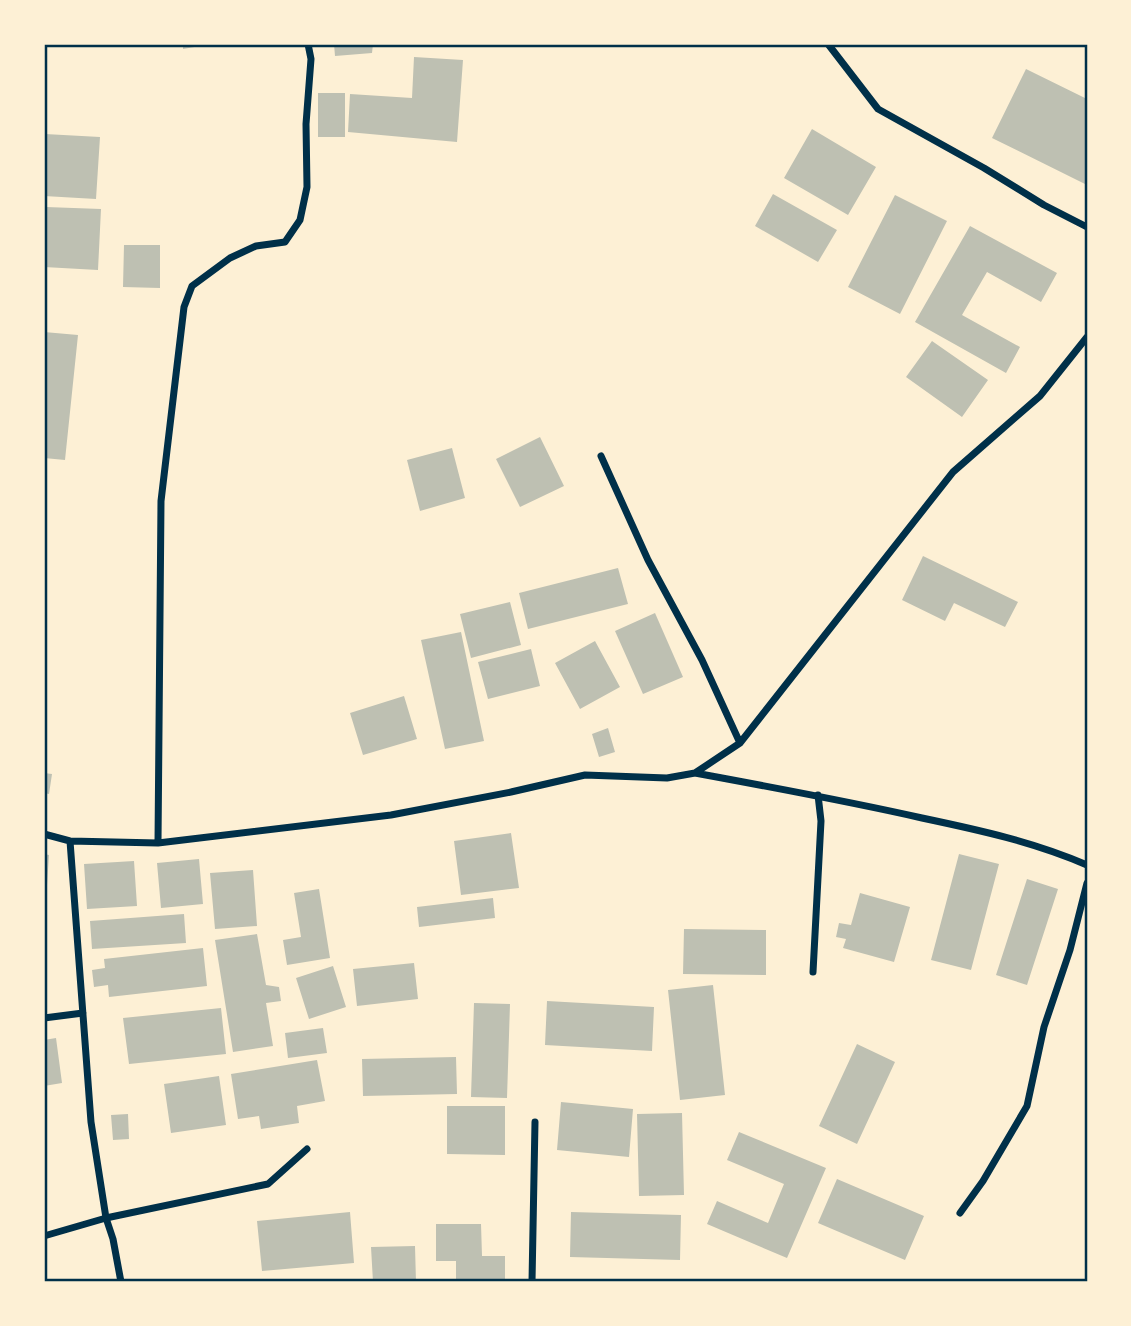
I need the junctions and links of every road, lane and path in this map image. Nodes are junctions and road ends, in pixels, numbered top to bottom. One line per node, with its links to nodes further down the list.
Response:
1 (308, 44): 11 (street)
2 (828, 44): 3 (street)
3 (1087, 227)
4 (1087, 337): 6 (street)
5 (601, 456): 6 (street)
6 (740, 743): 7 (street)
7 (695, 773): 8 (street); 11 (street)
8 (818, 795): 12 (street); 14 (street)
9 (44, 834): 10 (street)
10 (70, 841): 11 (street); 15 (street)
11 (158, 843)
12 (1087, 865)
13 (1087, 884): 19 (street)
14 (813, 972)
15 (83, 1013): 16 (street); 20 (street)
16 (44, 1018)
17 (535, 1122): 23 (street)
18 (307, 1149): 20 (street)
19 (960, 1213)
20 (106, 1218): 21 (street); 22 (street)
21 (44, 1236)
22 (121, 1282)
23 (532, 1282)

